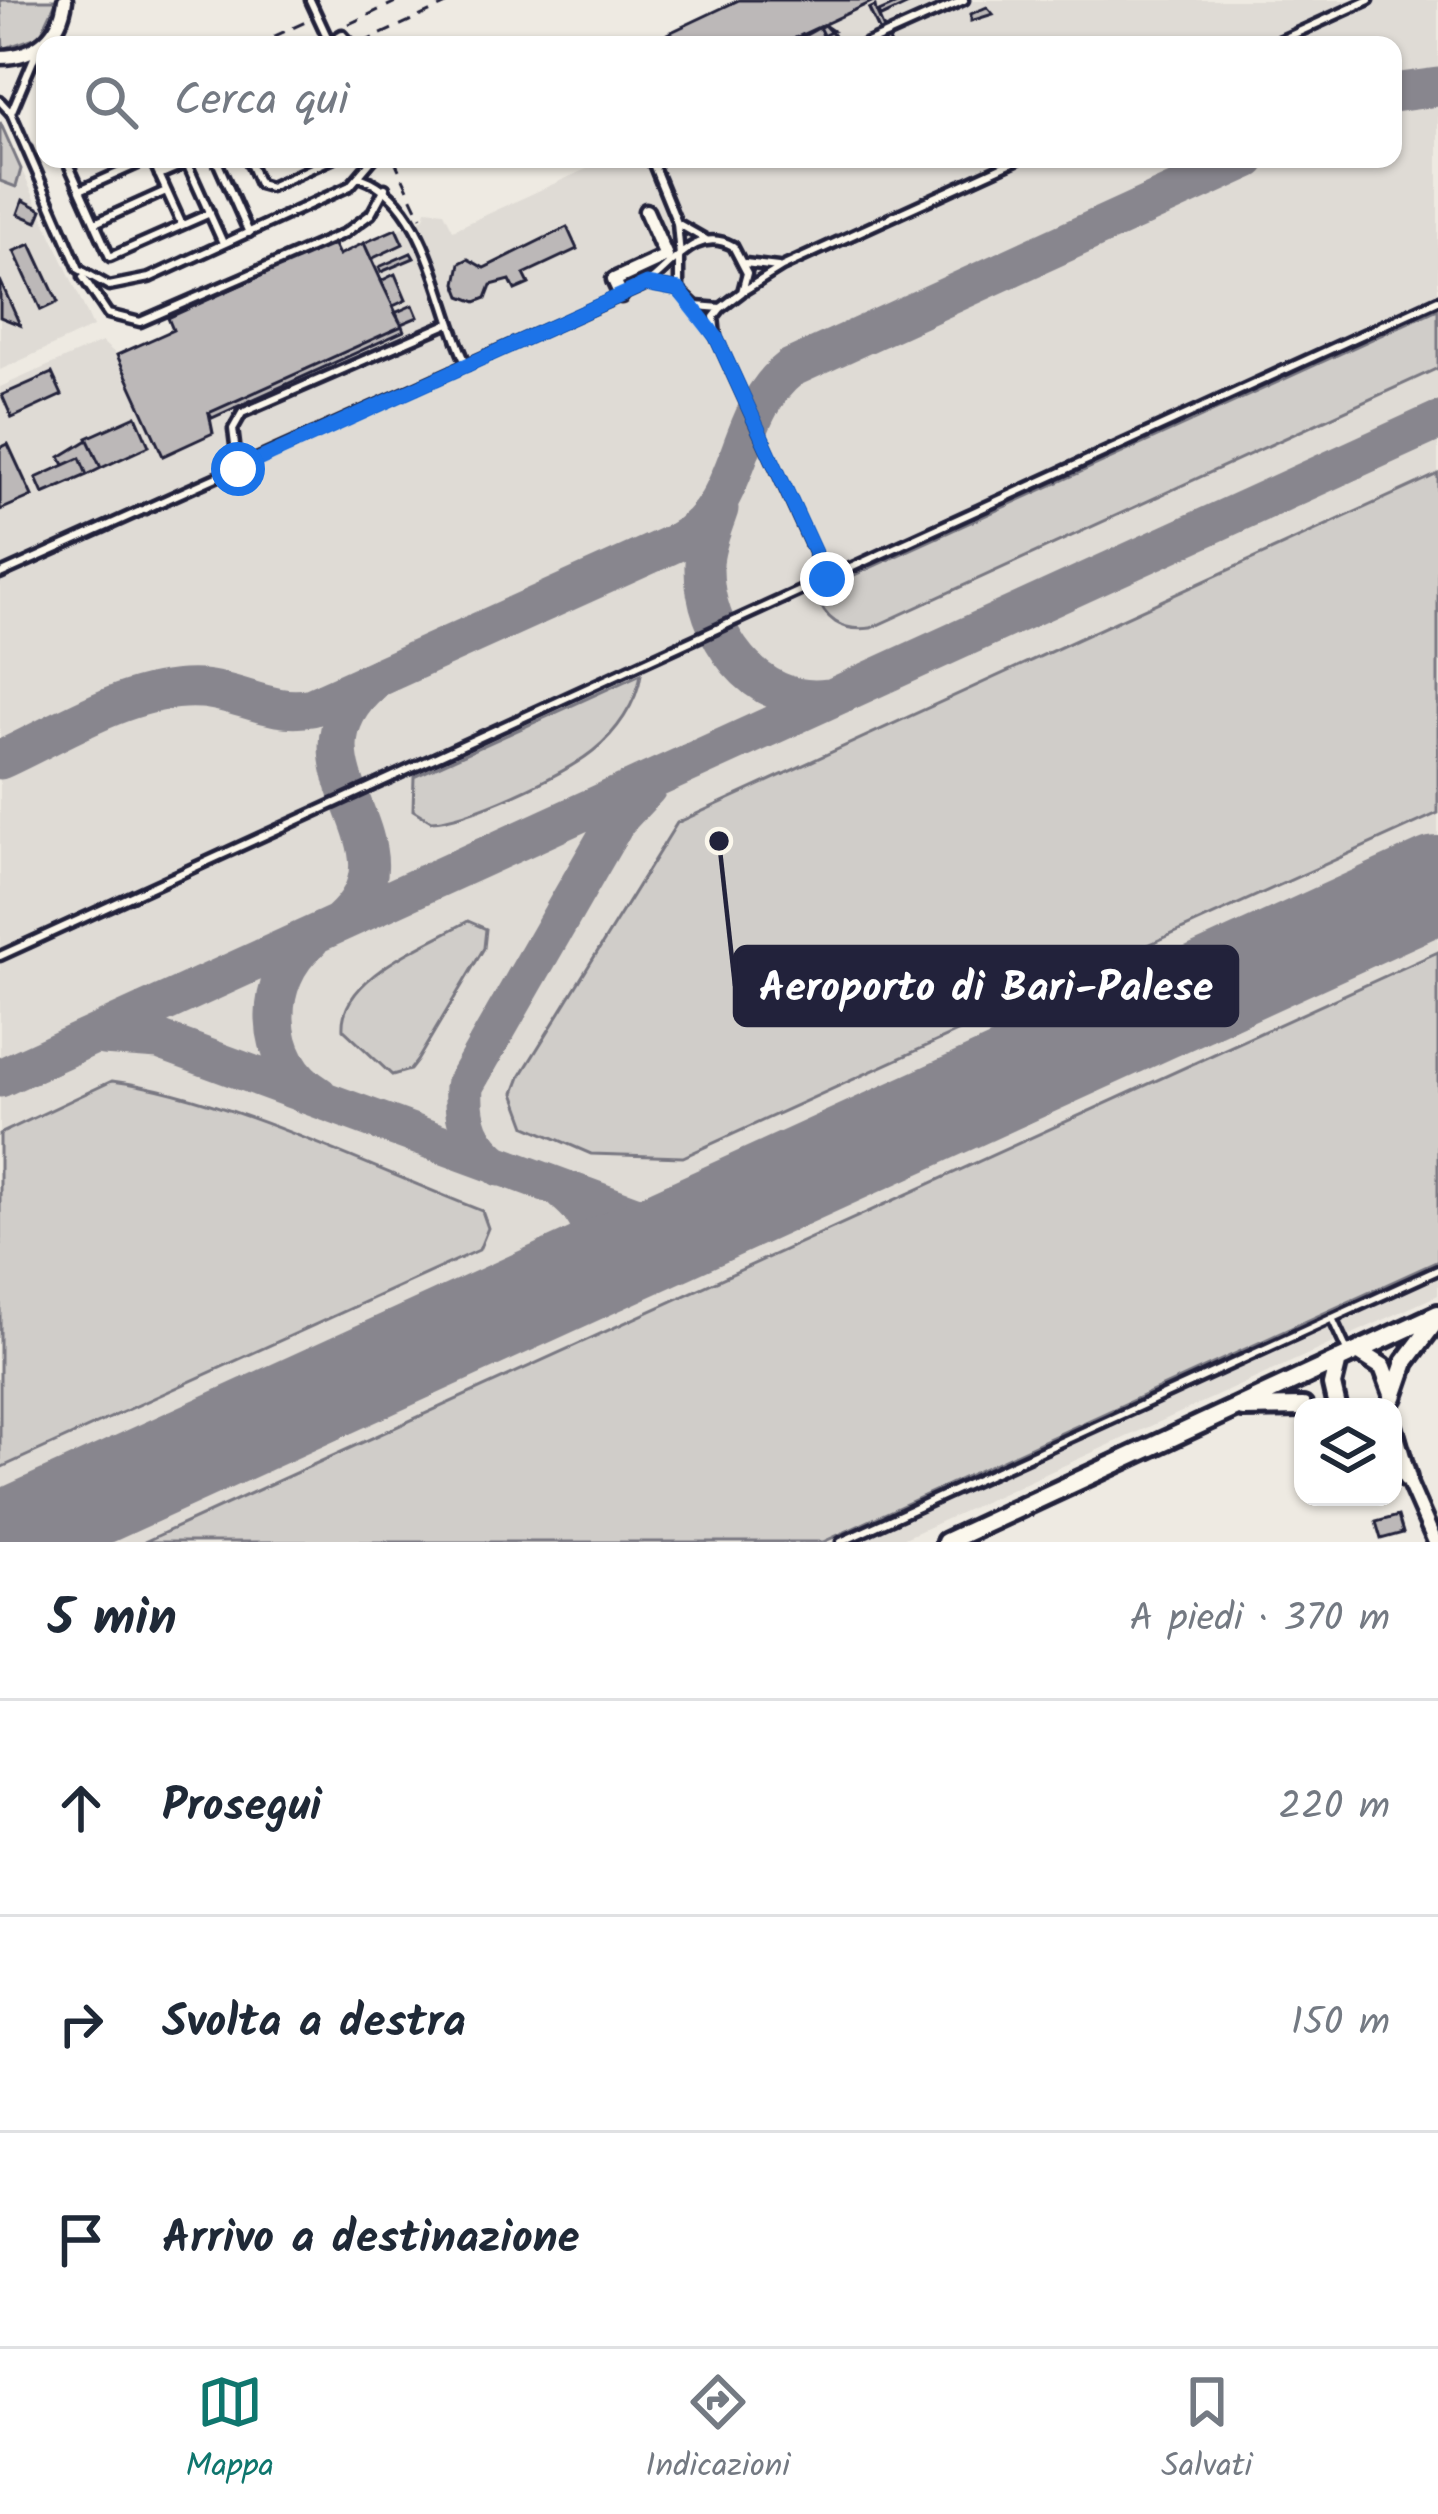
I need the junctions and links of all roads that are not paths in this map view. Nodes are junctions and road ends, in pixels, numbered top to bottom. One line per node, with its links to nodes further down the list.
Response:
1 (64, 0): 5 (street)
2 (310, 0): 6 (lane)
3 (964, 0): 7 (lane)
4 (1369, 0): 8 (lane)
5 (49, 36)
6 (326, 36)
7 (883, 36)
8 (1290, 36)
9 (36, 48): 11 (street)
10 (36, 52): 13 (lane)
11 (0, 57)
12 (0, 101): 13 (lane)
13 (11, 113): 41 (lane)
14 (70, 168): 28 (lane)
15 (130, 168): 28 (lane)
16 (155, 168): 25 (lane)
17 (172, 168): 25 (lane)
18 (189, 168): 31 (lane)
19 (220, 168): 35 (lane)
20 (252, 168): 21 (lane)
21 (313, 168)
22 (368, 168): 26 (lane)
23 (655, 168): 33 (lane)
24 (999, 168): 40 (lane)
25 (159, 175): 29 (lane)
26 (362, 178): 27 (lane); 35 (lane)
27 (385, 188): 41 (lane); 49 (lane)
28 (80, 190): 32 (lane)
29 (166, 191): 32 (lane); 34 (lane)
30 (646, 211): 45 (street)
31 (210, 213): 34 (lane); 37 (lane)
32 (94, 223): 34 (lane)
33 (676, 223): 36 (lane); 38 (lane)
34 (182, 225)
35 (249, 233): 37 (lane)
36 (705, 239): 38 (lane); 39 (lane)
37 (224, 244): 41 (lane)
38 (680, 258): 42 (lane); 43 (lane)
39 (745, 263): 40 (lane); 44 (lane)
40 (782, 267): 44 (lane)
41 (80, 268)
42 (646, 284): 43 (lane); 45 (lane)
43 (679, 290): 47 (lane)
44 (742, 292): 48 (lane)
45 (621, 295): 51 (lane)
46 (1438, 300): 54 (lane)
47 (696, 306): 48 (lane); 50 (lane)
48 (721, 308): 50 (lane)
49 (447, 324): 51 (lane); 52 (lane)
50 (716, 337): 54 (lane)
51 (467, 365): 52 (lane)
52 (238, 469): 53 (lane)
53 (0, 574)
54 (827, 579): 55 (lane)
55 (0, 956)
56 (1438, 1270): 58 (lane)
57 (1438, 1316): 59 (street); 62 (street)
58 (1332, 1318): 59 (lane); 68 (lane)
59 (1348, 1355): 60 (street); 61 (street); 64 (street)
60 (1335, 1398)
61 (1392, 1398)
62 (1394, 1398)
63 (1294, 1407): 64 (street)
64 (1230, 1408): 69 (street)
65 (1402, 1460): 67 (street)
66 (1402, 1472): 67 (street)
67 (1407, 1478): 70 (street)
68 (841, 1542)
69 (946, 1542)
70 (1435, 1542)

